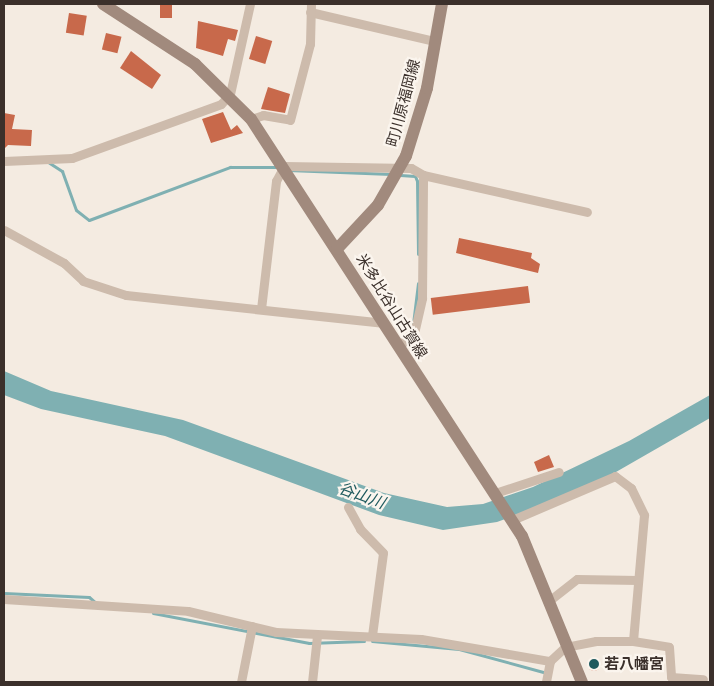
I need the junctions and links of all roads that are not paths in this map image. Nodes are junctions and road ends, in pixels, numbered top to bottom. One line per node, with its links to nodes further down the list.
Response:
1 (103, 4): 6 (main road, 米多比谷山古賀線)
2 (250, 4): 6 (street)
3 (442, 4): 5 (main road, 町川原福岡線)
4 (311, 8): 5 (street); 7 (street)
5 (435, 42): 10 (main road, 町川原福岡線)
6 (230, 94): 7 (main road, 米多比谷山古賀線); 8 (street)
7 (251, 119): 9 (main road, 米多比谷山古賀線)
8 (4, 161)
9 (284, 166): 10 (street); 14 (main road, 米多比谷山古賀線); 15 (street)
10 (399, 169): 11 (street); 14 (main road, 町川原福岡線)
11 (423, 175): 12 (street); 17 (street)
12 (587, 212)
13 (4, 230): 15 (street)
14 (337, 249): 16 (main road, 米多比谷山古賀線)
15 (261, 309): 16 (street)
16 (384, 323): 17 (main road, 米多比谷山古賀線)
17 (400, 346): 19 (main road, 米多比谷山古賀線)
18 (559, 472): 19 (street)
19 (495, 493): 21 (main road, 米多比谷山古賀線)
20 (348, 507): 26 (street)
21 (512, 519): 22 (street); 24 (main road, 米多比谷山古賀線)
22 (638, 580): 24 (street); 28 (street)
23 (4, 599): 25 (street)
24 (550, 600): 29 (main road, 米多比谷山古賀線)
25 (252, 626): 27 (street); 32 (street)
26 (372, 635): 27 (street); 30 (street)
27 (317, 636): 33 (street)
28 (633, 640): 29 (street); 31 (street)
29 (565, 647): 30 (street); 35 (main road, 米多比谷山古賀線)
30 (550, 661): 34 (street)
31 (703, 679)
32 (241, 682)
33 (312, 682)
34 (546, 682)
35 (582, 682)

